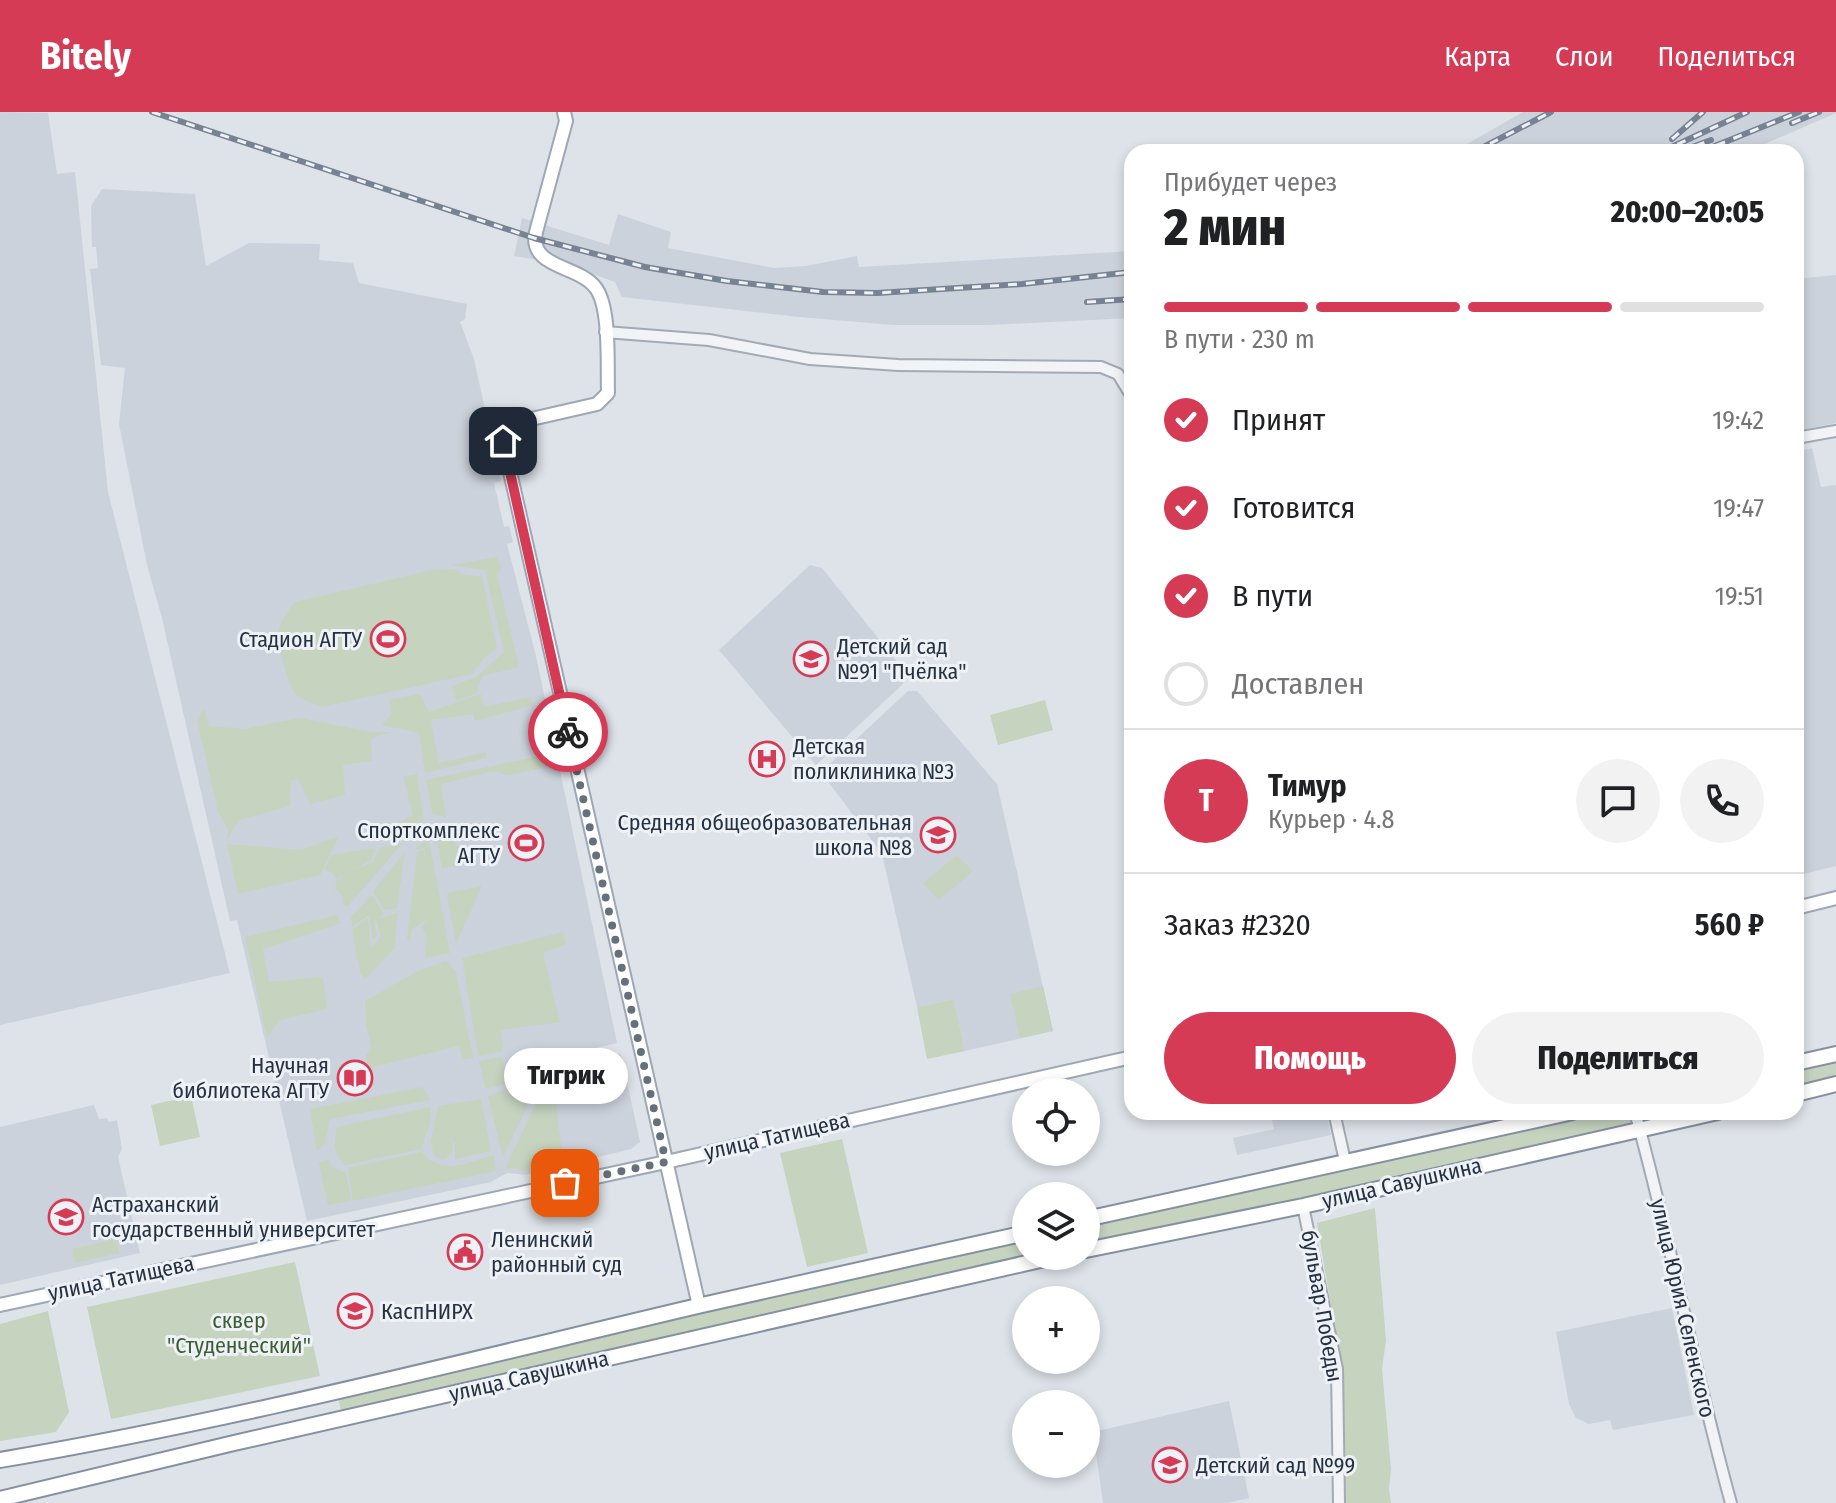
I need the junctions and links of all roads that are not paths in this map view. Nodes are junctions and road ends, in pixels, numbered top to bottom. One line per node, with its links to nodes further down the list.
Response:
1 (564, 112): 2 (main road)
2 (605, 332): 3 (street); 19 (main road)
3 (1124, 384)
4 (1836, 431): 5 (street)
5 (1804, 437)
6 (1836, 898): 7 (main road)
7 (1804, 906)
8 (1836, 1054): 10 (highway)
9 (1124, 1059): 19 (main road, улица Татищева)
10 (1804, 1061)
11 (1836, 1084): 12 (highway)
12 (1804, 1092)
13 (1336, 1120): 18 (street)
14 (1536, 1120): 18 (highway, улица Савушкина)
15 (1637, 1120): 17 (street, улица Юрия Селенского)
16 (1683, 1120): 17 (highway, улица Савушкина)
17 (1640, 1130): 20 (highway, улица Савушкина); 30 (street, улица Юрия Селенского)
18 (1345, 1161): 21 (highway, улица Савушкина)
19 (666, 1162): 25 (main road, улица Татищева); 26 (main road)
20 (1303, 1206): 23 (highway, улица Савушкина); 29 (street, бульвар Победы)
21 (1100, 1216)
22 (1012, 1236): 26 (highway, улица Савушкина)
23 (1100, 1247)
24 (1012, 1266): 28 (highway, улица Савушкина)
25 (0, 1305)
26 (699, 1306): 27 (highway, улица Савушкина)
27 (0, 1460)
28 (0, 1499)
29 (1339, 1503)
30 (1731, 1503)

